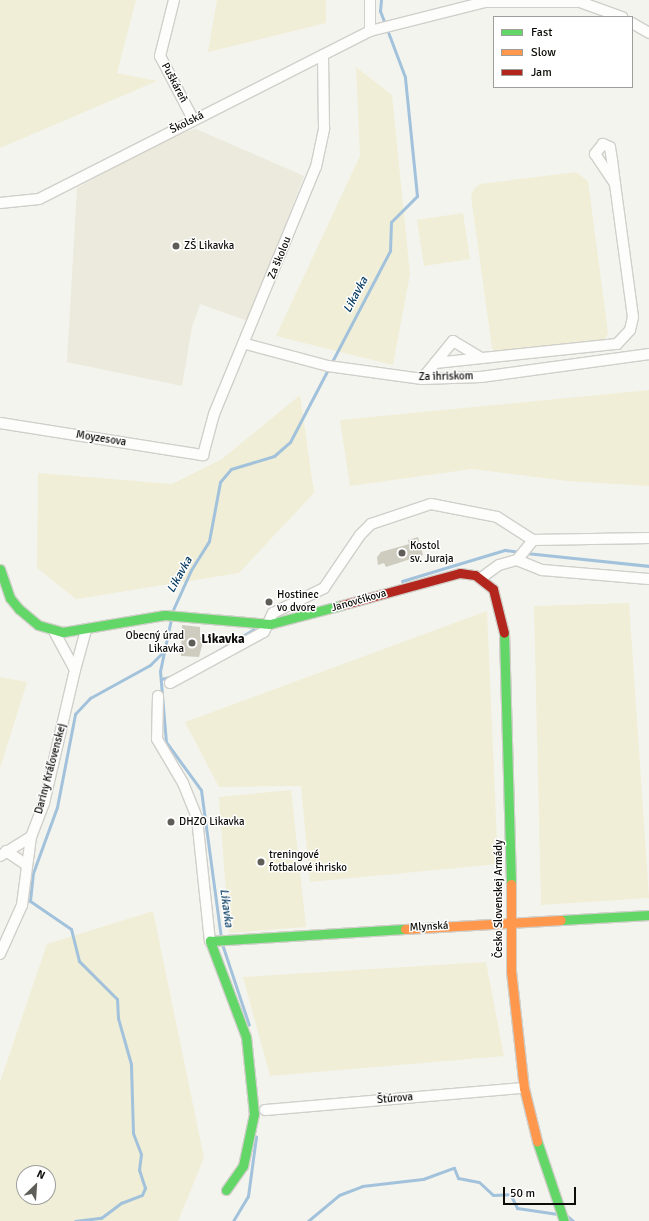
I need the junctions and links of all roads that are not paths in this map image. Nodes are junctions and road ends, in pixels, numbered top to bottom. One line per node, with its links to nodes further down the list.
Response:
1 (174, 0): 8 (street, Puškáreň)
2 (370, 0): 5 (street)
3 (619, 16): 5 (street, Školská)
4 (633, 24): 6 (street)
5 (370, 31): 7 (street, Školská)
6 (649, 33)
7 (323, 55): 8 (street, Školská); 11 (street, Za školou)
8 (193, 119): 10 (street, Školská)
9 (615, 184): 13 (street)
10 (0, 203)
11 (246, 344): 15 (street, Za ihriskom); 17 (street, Za školou)
12 (649, 354): 15 (street, Za ihriskom)
13 (481, 358): 14 (street); 14 (street)
14 (435, 363): 15 (street)
15 (422, 379)
16 (0, 423): 17 (street, Moyzesova)
17 (203, 455)
18 (649, 538): 19 (street)
19 (533, 540): 20 (street); 24 (street)
20 (516, 560): 22 (street); 23 (street)
21 (0, 569): 26 (street)
22 (481, 578): 24 (street, Janovčíkova); 34 (street, Česko Slovenskej Armády)
23 (649, 579)
24 (270, 624): 25 (street, Janovčíkova); 28 (street)
25 (86, 630): 26 (street, Janovčíkova); 27 (street)
26 (54, 631): 27 (street)
27 (76, 670): 30 (street, Dariny Kráľovenskej)
28 (170, 683)
29 (158, 696): 35 (street)
30 (31, 837): 31 (street); 32 (street, Dariny Kráľovenskej)
31 (3, 854): 32 (street)
32 (27, 865): 36 (street, Dariny Kráľovenskej)
33 (649, 915): 34 (street, Mlynská)
34 (510, 923): 35 (street, Mlynská); 37 (street, Česko Slovenskej Armády)
35 (213, 941): 39 (street)
36 (0, 954)
37 (524, 1088): 38 (street, Štúrova); 40 (street, Česko Slovenskej Armády)
38 (265, 1110)
39 (226, 1190)
40 (564, 1221)

